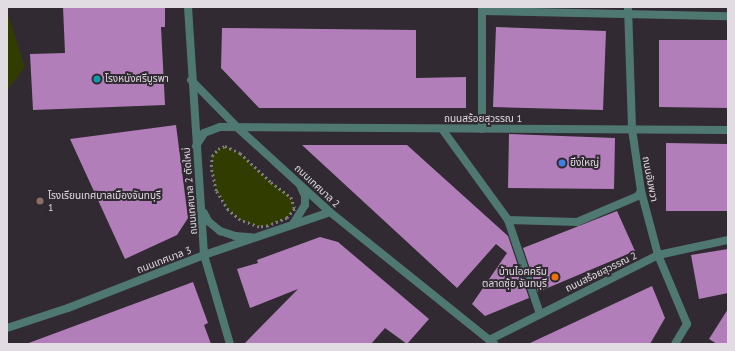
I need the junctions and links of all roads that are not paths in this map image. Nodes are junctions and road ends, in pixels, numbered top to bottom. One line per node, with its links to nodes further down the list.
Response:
1 (188, 7): 5 (street)
2 (482, 9): 3 (street); 8 (street)
3 (629, 10): 4 (street); 9 (street, ถนนอัมพวา)
4 (728, 16)
5 (191, 80): 6 (street, ถนนเทศบาล 2); 11 (street, ถนนเทศบาล 2 ตัดใหม่)
6 (239, 129): 7 (street, ถนนสร้อยสุวรรณ 1); 11 (street, ถนนสร้อยสุวรรณ 1); 12 (street, ถนนเทศบาล 2)
7 (442, 129): 8 (street, ถนนสร้อยสุวรรณ 1); 16 (street)
8 (482, 129): 9 (street, ถนนสร้อยสุวรรณ 1)
9 (632, 129): 10 (street, ถนนสร้อยสุวรรณ 1); 13 (street, ถนนอัมพวา)
10 (728, 130)
11 (196, 146): 14 (street, ถนนเทศบาล 2 ตัดใหม่)
12 (300, 184): 15 (street, ถนนเทศบาล 2); 17 (street)
13 (642, 191): 16 (street); 21 (street, ถนนอัมพวา)
14 (202, 209): 18 (street); 20 (street, ถนนเทศบาล 2 ตัดใหม่)
15 (330, 212): 17 (street, ถนนเทศบาล 3); 24 (street, ถนนเทศบาล 2)
16 (508, 220): 22 (street)
17 (293, 224): 18 (street, ถนนเทศบาล 3)
18 (258, 237): 20 (street, ถนนเทศบาล 3)
19 (728, 240): 21 (street, ถนนสร้อยสุวรรณ 2)
20 (204, 255): 23 (street, ถนนเทศบาล 3); 26 (street, ถนนเทศบาล 2 ตัดใหม่)
21 (658, 256): 22 (street, ถนนสร้อยสุวรรณ 2); 25 (street, ถนนอัมพวา)
22 (540, 314): 24 (street, ถนนสร้อยสุวรรณ 2)
23 (7, 328)
24 (491, 342)
25 (677, 343)
26 (230, 344)

